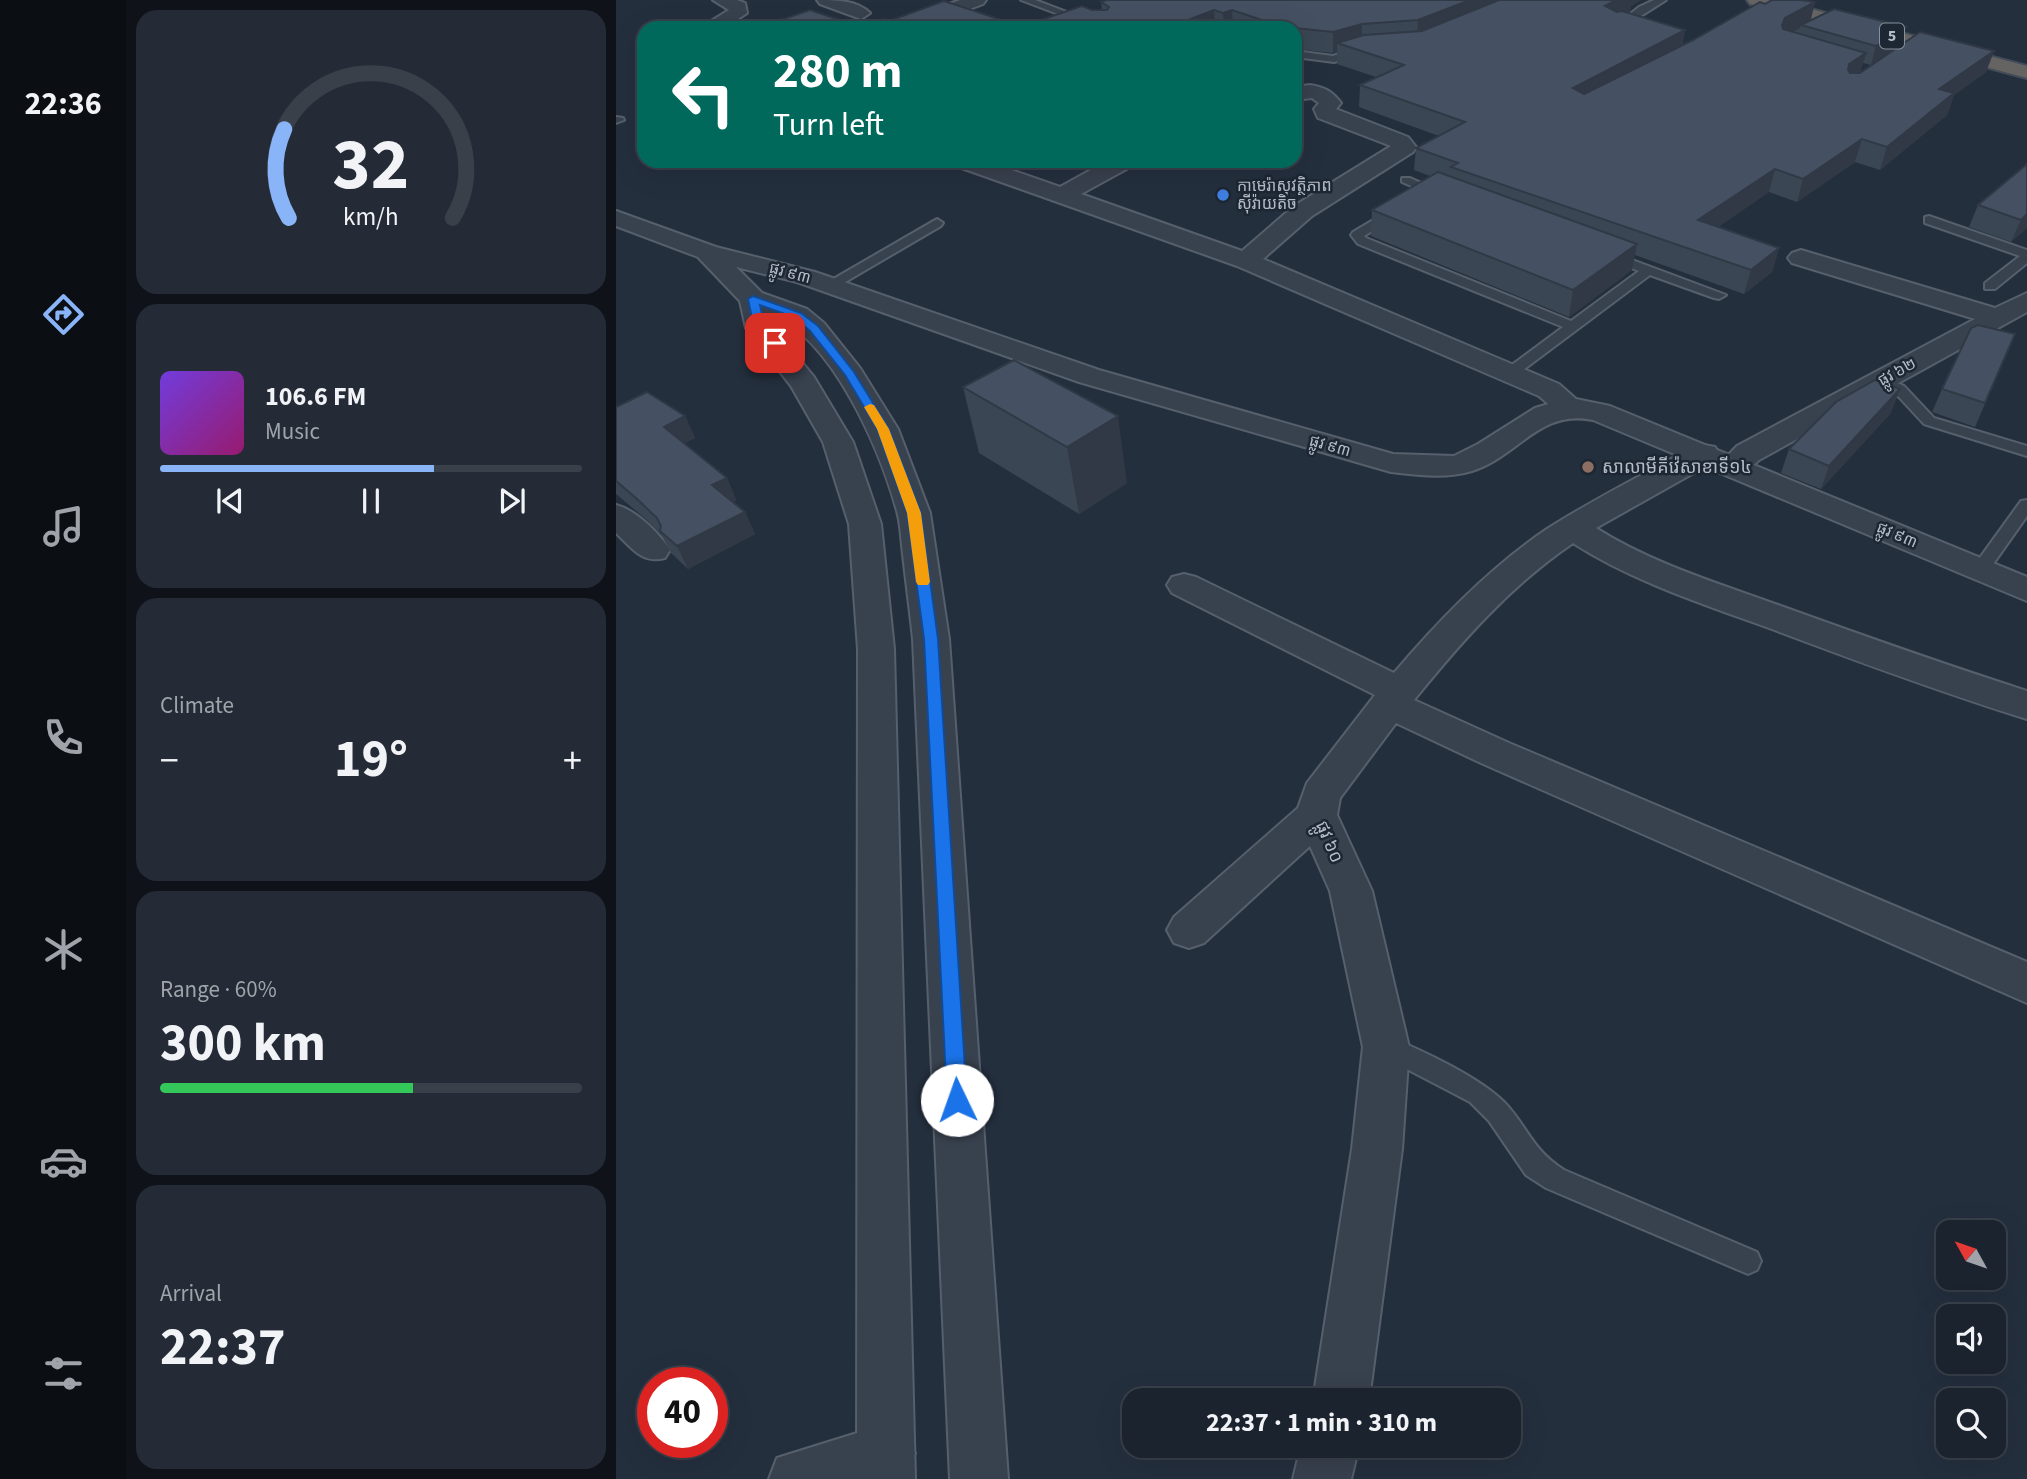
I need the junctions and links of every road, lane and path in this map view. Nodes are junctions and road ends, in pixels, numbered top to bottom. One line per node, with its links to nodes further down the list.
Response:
1 (722, 0): 12 (street)
2 (826, 0): 9 (street)
3 (977, 0): 13 (street)
4 (1026, 0): 11 (lane)
5 (1661, 0): 15 (lane)
6 (1796, 0): 10 (highway, 5)
7 (1762, 6): 10 (highway, 5)
8 (1097, 11): 11 (lane)
9 (861, 13)
10 (1835, 16): 16 (lane); 17 (highway, 5); 21 (highway, 5)
11 (1075, 18): 14 (lane)
12 (723, 21)
13 (921, 21)
14 (1084, 21)
15 (1618, 28)
16 (1808, 31)
17 (1917, 43): 20 (lane); 22 (highway, 5)
18 (1371, 48): 19 (lane)
19 (1302, 55)
20 (1900, 55)
21 (2027, 60)
22 (2027, 72)
23 (1302, 92): 24 (street)
24 (1349, 124): 25 (street); 37 (street)
25 (1328, 134)
26 (983, 168): 29 (street)
27 (1111, 168): 29 (street)
28 (1406, 180): 45 (lane)
29 (1060, 196): 37 (street)
30 (616, 218): 34 (street, ផ្លូវ ៩៣)
31 (1929, 220): 35 (lane)
32 (937, 223): 39 (lane)
33 (1598, 251): 38 (lane)
34 (707, 252): 39 (street, ផ្លូវ ៩៣); 42 (street)
35 (2027, 256): 40 (lane)
36 (1801, 258): 44 (street)
37 (1247, 261): 46 (street)
38 (1648, 270): 41 (lane); 45 (lane)
39 (818, 281): 42 (street); 48 (street, ផ្លូវ ៩៣)
40 (1990, 286)
41 (1719, 295)
42 (753, 299): 67 (street); 69 (street)
43 (2027, 301): 44 (street, ផ្លូវ ៦២)
44 (1998, 317): 47 (street, ផ្លូវ ៦២)
45 (1572, 327): 46 (lane)
46 (1510, 373): 48 (street)
47 (1882, 380): 49 (lane); 50 (street, ផ្លូវ ៦២)
48 (1570, 407): 50 (street, ផ្លូវ ៩៣)
49 (2027, 451)
50 (1719, 460): 53 (street, ផ្លូវ ៦០); 55 (street, ផ្លូវ ៩៣)
51 (2027, 505): 55 (lane)
52 (616, 516): 54 (street)
53 (1573, 528): 58 (street, ផ្លូវ ៦០); 59 (street)
54 (653, 550)
55 (1980, 570): 57 (street, ផ្លូវ ៩៣)
56 (1184, 585): 58 (street)
57 (2027, 590)
58 (1394, 697): 60 (street, ផ្លូវ ៦០); 62 (street)
59 (2027, 705)
60 (1317, 815): 61 (street); 63 (street, ផ្លូវ ៦០)
61 (1189, 930)
62 (2027, 983)
63 (1386, 1047): 64 (lane); 65 (street, ផ្លូវ ៦០)
64 (1748, 1261)
65 (1343, 1388)
66 (1327, 1458): 70 (street)
67 (886, 1466): 68 (street)
68 (798, 1479)
69 (979, 1479)
70 (1322, 1479)

